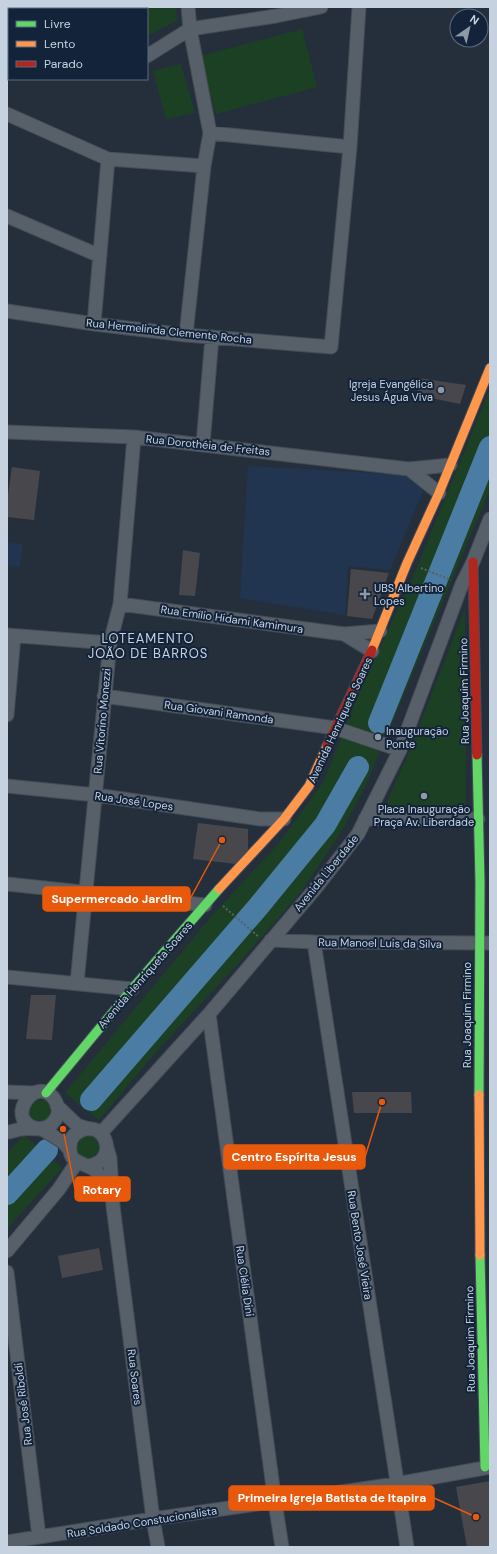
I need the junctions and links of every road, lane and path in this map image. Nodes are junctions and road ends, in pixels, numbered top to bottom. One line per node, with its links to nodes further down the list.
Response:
1 (188, 7): 5 (street)
2 (322, 7): 4 (street)
3 (359, 7): 9 (street)
4 (275, 12): 5 (street)
5 (190, 29): 6 (street); 8 (street)
6 (148, 55)
7 (7, 114): 10 (street)
8 (210, 133): 9 (street); 11 (street)
9 (350, 147): 17 (street, Rua Hermelinda Clemente Rocha)
10 (108, 159): 11 (street); 13 (street)
11 (204, 166): 16 (street)
12 (7, 216): 13 (street)
13 (100, 256): 15 (street)
14 (7, 311): 15 (street, Rua Hermelinda Clemente Rocha)
15 (94, 324): 16 (street, Rua Hermelinda Clemente Rocha)
16 (186, 334): 17 (street, Rua Hermelinda Clemente Rocha)
17 (212, 337): 21 (street)
18 (490, 368): 22 (street, Avenida Henriqueta Soares)
19 (7, 432): 20 (street, Rua Dorothéia de Freitas)
20 (134, 436): 21 (street, Rua Dorothéia de Freitas); 29 (street, Rua Vitorino Monezzi)
21 (203, 444): 23 (street, Rua Dorothéia de Freitas)
22 (450, 465): 23 (street, Rua Dorothéia de Freitas); 24 (street, Avenida Henriqueta Soares)
23 (409, 468): 24 (street)
24 (439, 493): 30 (street, Avenida Henriqueta Soares)
25 (490, 519): 26 (street, Avenida Liberdade)
26 (473, 562): 38 (street, Avenida Liberdade); 44 (street, Rua Joaquim Firmino)
27 (427, 571): 28 (path)
28 (446, 578)
29 (120, 604): 31 (street, Rua Emílio Hidami Kamimura); 33 (street, Rua Vitorino Monezzi)
30 (380, 631): 31 (street, Rua Emílio Hidami Kamimura); 34 (street, Avenida Henriqueta Soares)
31 (344, 634): 34 (street, Rua Emílio Hidami Kamimura)
32 (10, 636): 33 (street); 36 (street)
33 (110, 643): 35 (street, Rua Vitorino Monezzi)
34 (372, 650): 37 (street, Avenida Henriqueta Soares)
35 (104, 696): 37 (street, Rua Giovani Ramonda); 40 (street, Rua Vitorino Monezzi)
36 (7, 715)
37 (335, 728): 38 (street, Rua Giovani Ramonda); 41 (street, Avenida Henriqueta Soares)
38 (400, 750): 43 (street, Avenida Liberdade)
39 (7, 786): 40 (street, Rua José Lopes)
40 (96, 795): 42 (street, Rua José Lopes); 47 (street, Rua Vitorino Monezzi)
41 (284, 818): 42 (street, Rua José Lopes); 45 (street, Avenida Henriqueta Soares)
42 (260, 819): 45 (street)
43 (365, 819): 44 (street); 49 (street, Avenida Liberdade)
44 (478, 819): 51 (street, Rua Joaquim Firmino)
45 (269, 835): 48 (street, Avenida Henriqueta Soares)
46 (7, 884): 47 (street)
47 (86, 892): 48 (street); 53 (street, Rua Vitorino Monezzi)
48 (209, 901): 49 (path); 54 (street, Avenida Henriqueta Soares)
49 (269, 942): 50 (street, Rua Manoel Luis da Silva); 55 (street, Avenida Liberdade)
50 (314, 942): 51 (street, Rua Manoel Luis da Silva); 71 (street, Rua Bento José Vieira)
51 (484, 944): 70 (street, Rua Joaquim Firmino)
52 (7, 977): 53 (street)
53 (77, 983): 54 (street)
54 (132, 989): 57 (street, Avenida Henriqueta Soares)
55 (208, 1014): 62 (street, Avenida Liberdade); 72 (street, Rua Clélia Dini)
56 (7, 1092): 57 (street)
57 (40, 1093): 59 (street); 60 (street)
58 (7, 1100): 60 (street)
59 (58, 1106): 61 (street); 62 (street)
60 (21, 1109): 61 (street); 63 (street)
61 (41, 1129): 63 (street); 65 (street)
62 (95, 1131): 64 (street); 65 (street)
63 (8, 1133)
64 (107, 1148): 66 (street); 67 (street)
65 (70, 1150): 66 (street)
66 (82, 1164): 67 (street); 68 (street)
67 (113, 1206): 73 (street, Rua Soares)
68 (7, 1251)
69 (7, 1272): 74 (street, Rua José Riboldi)
70 (488, 1467): 71 (street, Rua Soldado Constucionalista)
71 (396, 1484): 72 (street, Rua Soldado Constucionalista); 78 (street, Rua Bento José Vieira)
72 (275, 1502): 73 (street, Rua Soldado Constucionalista); 77 (street, Rua Clélia Dini)
73 (153, 1519): 74 (street, Rua Soldado Constucionalista); 76 (street, Rua Soares)
74 (40, 1537): 75 (street, Rua Soldado Constucionalista)
75 (7, 1542)
76 (158, 1547)
77 (282, 1547)
78 (406, 1547)

